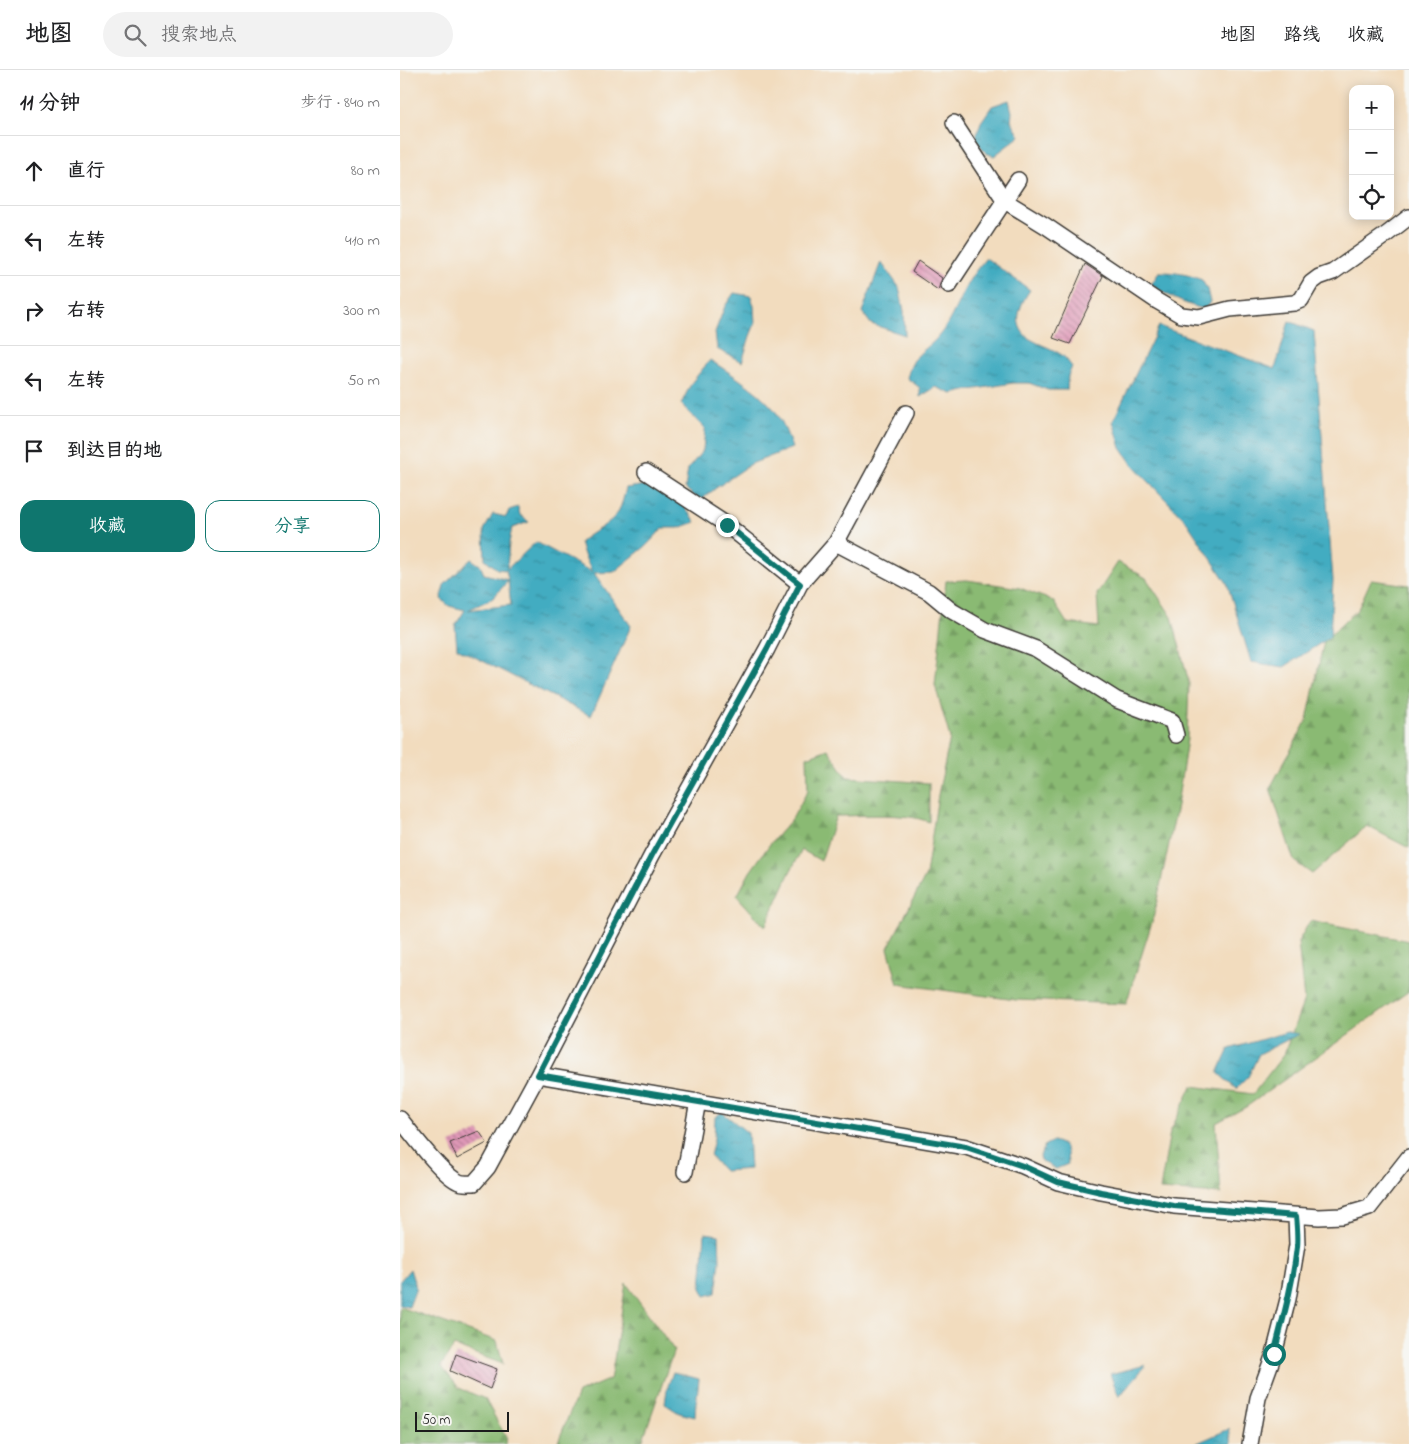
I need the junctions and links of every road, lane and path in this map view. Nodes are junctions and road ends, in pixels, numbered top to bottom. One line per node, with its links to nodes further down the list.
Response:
1 (954, 123): 3 (street)
2 (1018, 180): 3 (street)
3 (1004, 201): 4 (street); 5 (street)
4 (1409, 217)
5 (949, 285)
6 (906, 413): 8 (street)
7 (646, 472): 9 (street)
8 (836, 544): 9 (street); 10 (street)
9 (800, 584): 11 (street)
10 (1176, 735)
11 (538, 1075): 12 (street); 13 (street)
12 (698, 1101): 15 (street); 16 (street)
13 (400, 1119)
14 (1409, 1157): 16 (street)
15 (685, 1172)
16 (1296, 1216): 17 (street)
17 (1250, 1444)

